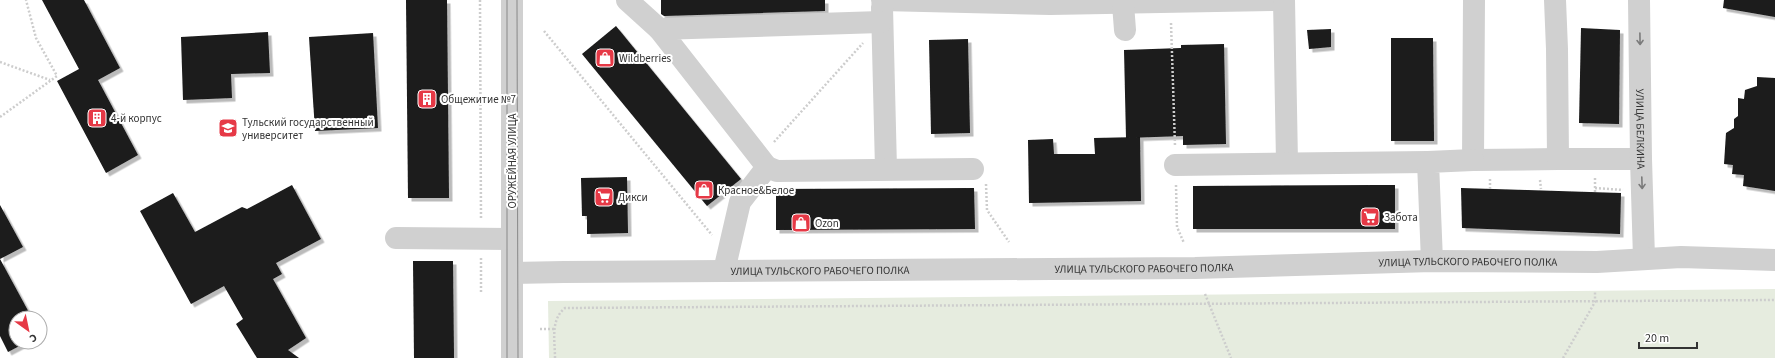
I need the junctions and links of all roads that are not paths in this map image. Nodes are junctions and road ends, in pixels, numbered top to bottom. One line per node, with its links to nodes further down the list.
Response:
1 (512, 0): 24 (street, ОРУЖЕЙНАЯ УЛИЦА)
2 (627, 0): 12 (street)
3 (882, 0): 9 (street); 11 (street)
4 (1274, 0): 10 (street)
5 (1284, 0): 18 (street)
6 (1474, 0): 15 (street)
7 (1555, 0): 14 (street)
8 (1639, 0): 16 (street, УЛИЦА БЕЛКИНА, one-way to 16)
9 (1050, 2): 10 (street)
10 (1130, 2): 13 (street)
11 (882, 22): 12 (street); 21 (street)
12 (659, 29): 17 (street)
13 (1125, 30)
14 (1558, 159): 15 (street); 16 (street)
15 (1473, 160): 19 (street)
16 (1641, 160): 25 (street, УЛИЦА БЕЛКИНА, one-way to 25)
17 (764, 162): 21 (street); 28 (street)
18 (1287, 162): 19 (street); 20 (street)
19 (1428, 162): 27 (street)
20 (1175, 165)
21 (886, 169): 22 (street)
22 (973, 169)
23 (396, 238): 24 (street)
24 (512, 239): 29 (street, ОРУЖЕЙНАЯ УЛИЦА)
25 (1644, 258): 26 (street, УЛИЦА ТУЛЬСКОГО РАБОЧЕГО ПОЛКА); 27 (street, УЛИЦА ТУЛЬСКОГО РАБОЧЕГО ПОЛКА)
26 (1775, 260)
27 (1432, 261): 28 (street, УЛИЦА ТУЛЬСКОГО РАБОЧЕГО ПОЛКА)
28 (724, 271): 29 (street, УЛИЦА ТУЛЬСКОГО РАБОЧЕГО ПОЛКА)
29 (512, 273): 30 (street, ОРУЖЕЙНАЯ УЛИЦА)
30 (512, 358)

